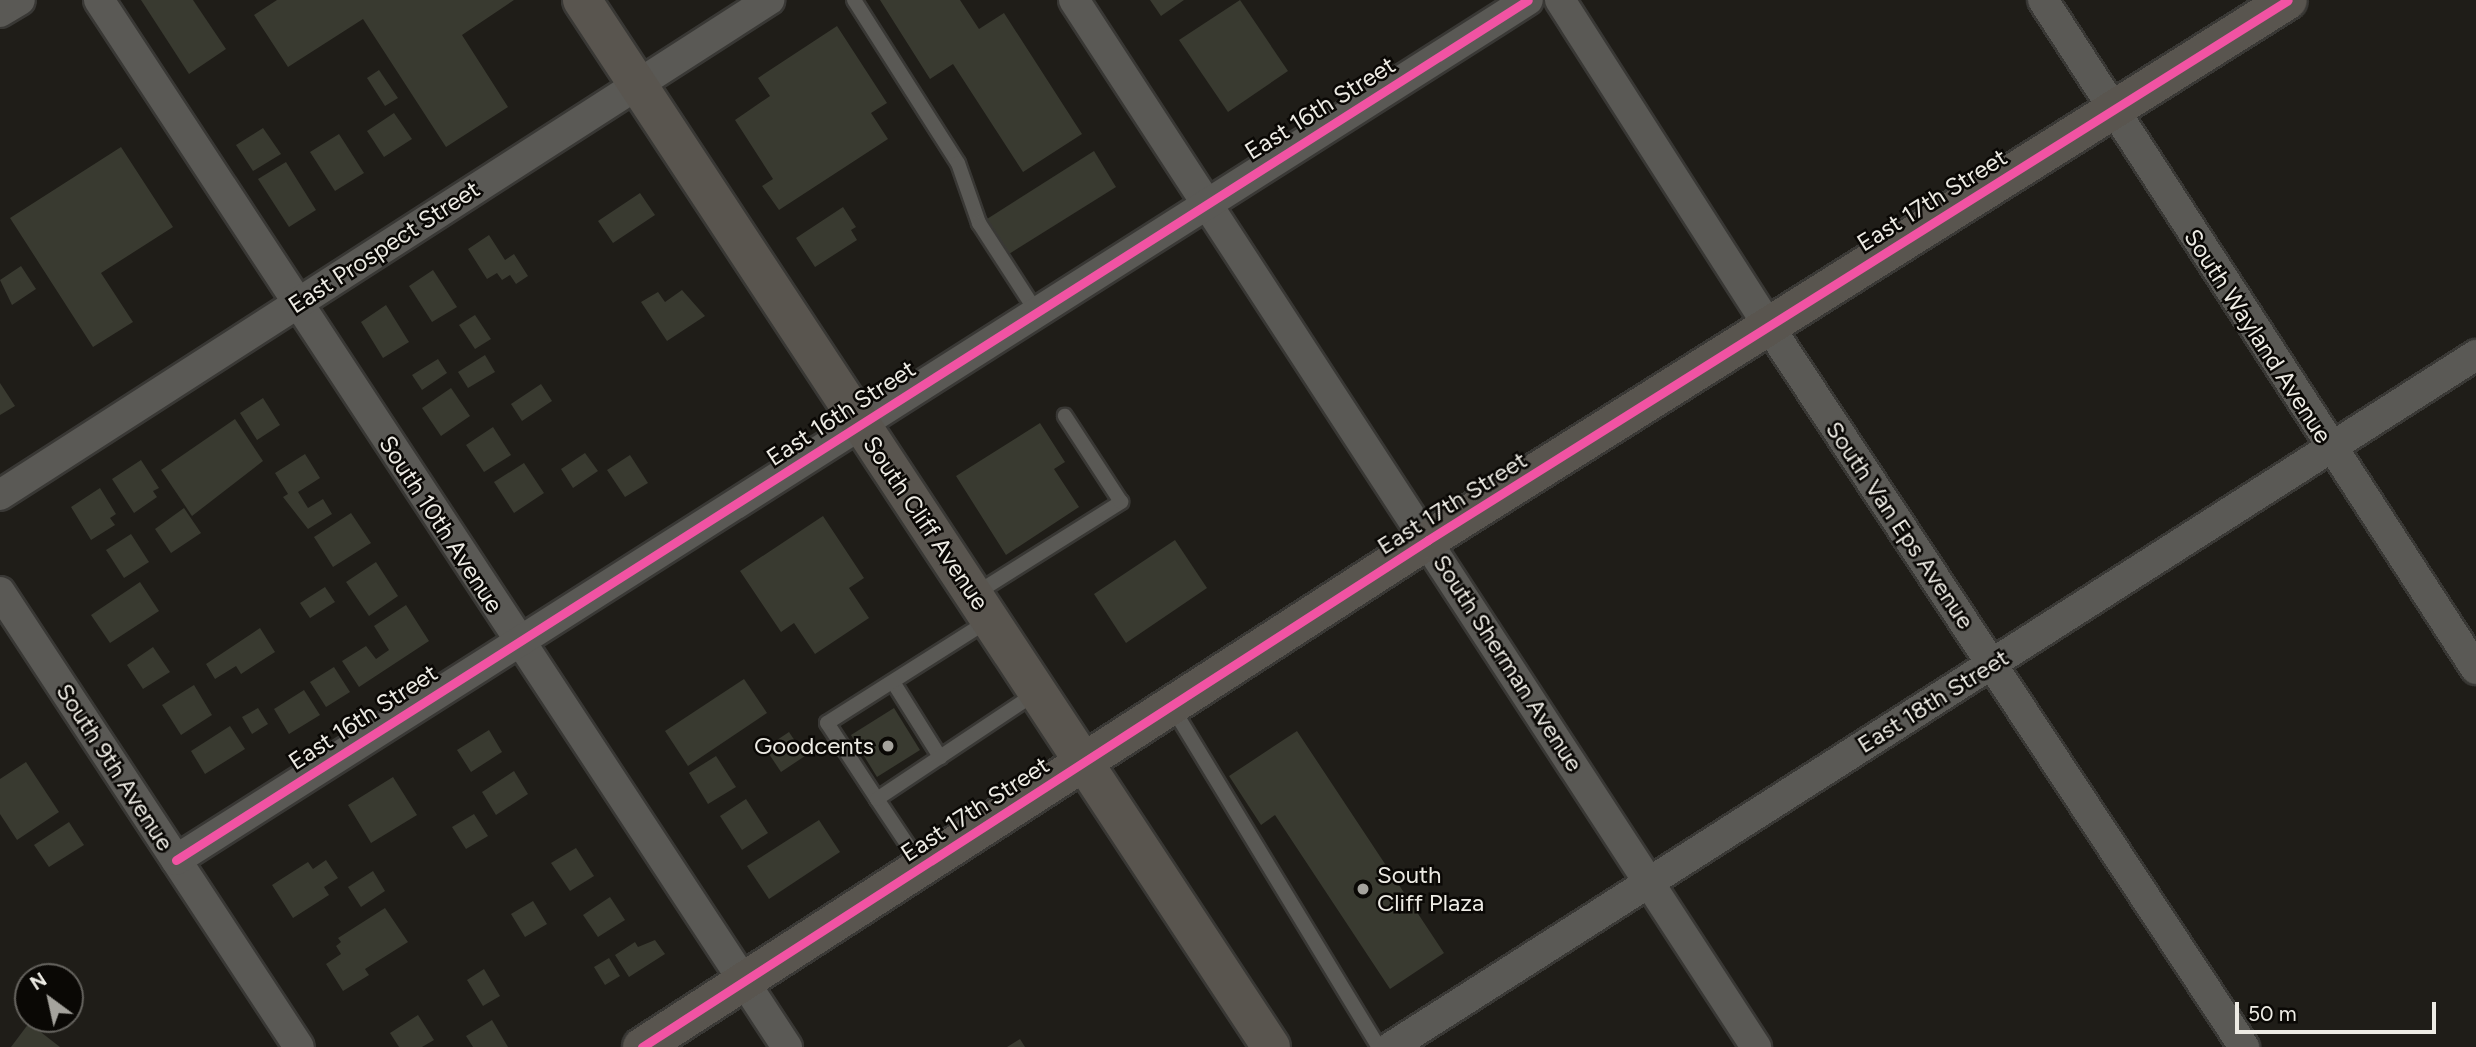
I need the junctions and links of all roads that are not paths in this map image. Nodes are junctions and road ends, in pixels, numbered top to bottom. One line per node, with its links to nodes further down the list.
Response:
1 (20, 0): 11 (street)
2 (99, 0): 15 (street, South 10th Avenue)
3 (582, 0): 12 (street, South Cliff Avenue)
4 (769, 0): 12 (street, East Prospect Street)
5 (854, 0): 16 (lane)
6 (1074, 0): 14 (street, South Sherman Avenue)
7 (1528, 0): 14 (street, East 16th Street)
8 (1560, 0): 17 (street, South Van Eps Avenue)
9 (2043, 0): 13 (street, South Wayland Avenue)
10 (2288, 0): 13 (street, East 17th Street)
11 (0, 12)
12 (637, 85): 15 (street, East Prospect Street); 20 (street, South Cliff Avenue)
13 (2113, 110): 17 (street, East 17th Street); 21 (street, South Wayland Avenue)
14 (1206, 201): 16 (street, East 16th Street); 23 (street, South Sherman Avenue)
15 (295, 303): 22 (street, East Prospect Street); 26 (street, South 10th Avenue)
16 (1036, 311): 20 (street, East 16th Street)
17 (1768, 325): 23 (street, East 17th Street); 27 (street, South Van Eps Avenue)
18 (2476, 355): 21 (street, East 18th Street)
19 (1065, 416): 25 (lane)
20 (860, 424): 25 (street, South Cliff Avenue); 26 (street, East 16th Street)
21 (2330, 448): 27 (street, East 18th Street); 28 (street, South Wayland Avenue)
22 (0, 495)
23 (1429, 540): 31 (street, East 17th Street); 37 (street, South Sherman Avenue)
24 (0, 592): 35 (street, South 9th Avenue)
25 (982, 607): 29 (lane); 30 (street, South Cliff Avenue)
26 (518, 640): 35 (street, East 16th Street); 38 (street, South 10th Avenue)
27 (1992, 664): 37 (street, East 18th Street); 46 (street, South Van Eps Avenue)
28 (2476, 668)
29 (893, 682): 32 (lane); 34 (lane)
30 (1038, 692): 32 (lane); 33 (street, South Cliff Avenue)
31 (1171, 706): 33 (street, East 17th Street); 43 (lane)
32 (940, 757): 34 (lane)
33 (1084, 762): 36 (street, East 17th Street); 42 (street, South Cliff Avenue)
34 (877, 799): 36 (lane)
35 (176, 860): 39 (street, South 9th Avenue)
36 (922, 866): 38 (street, East 17th Street)
37 (1648, 879): 44 (street, East 18th Street); 45 (street, South Sherman Avenue)
38 (744, 982): 40 (street, East 17th Street); 41 (street, South 10th Avenue)
39 (299, 1047)
40 (642, 1047)
41 (787, 1047)
42 (1270, 1047)
43 (1378, 1047)
44 (1391, 1047)
45 (1756, 1047)
46 (2244, 1047)

